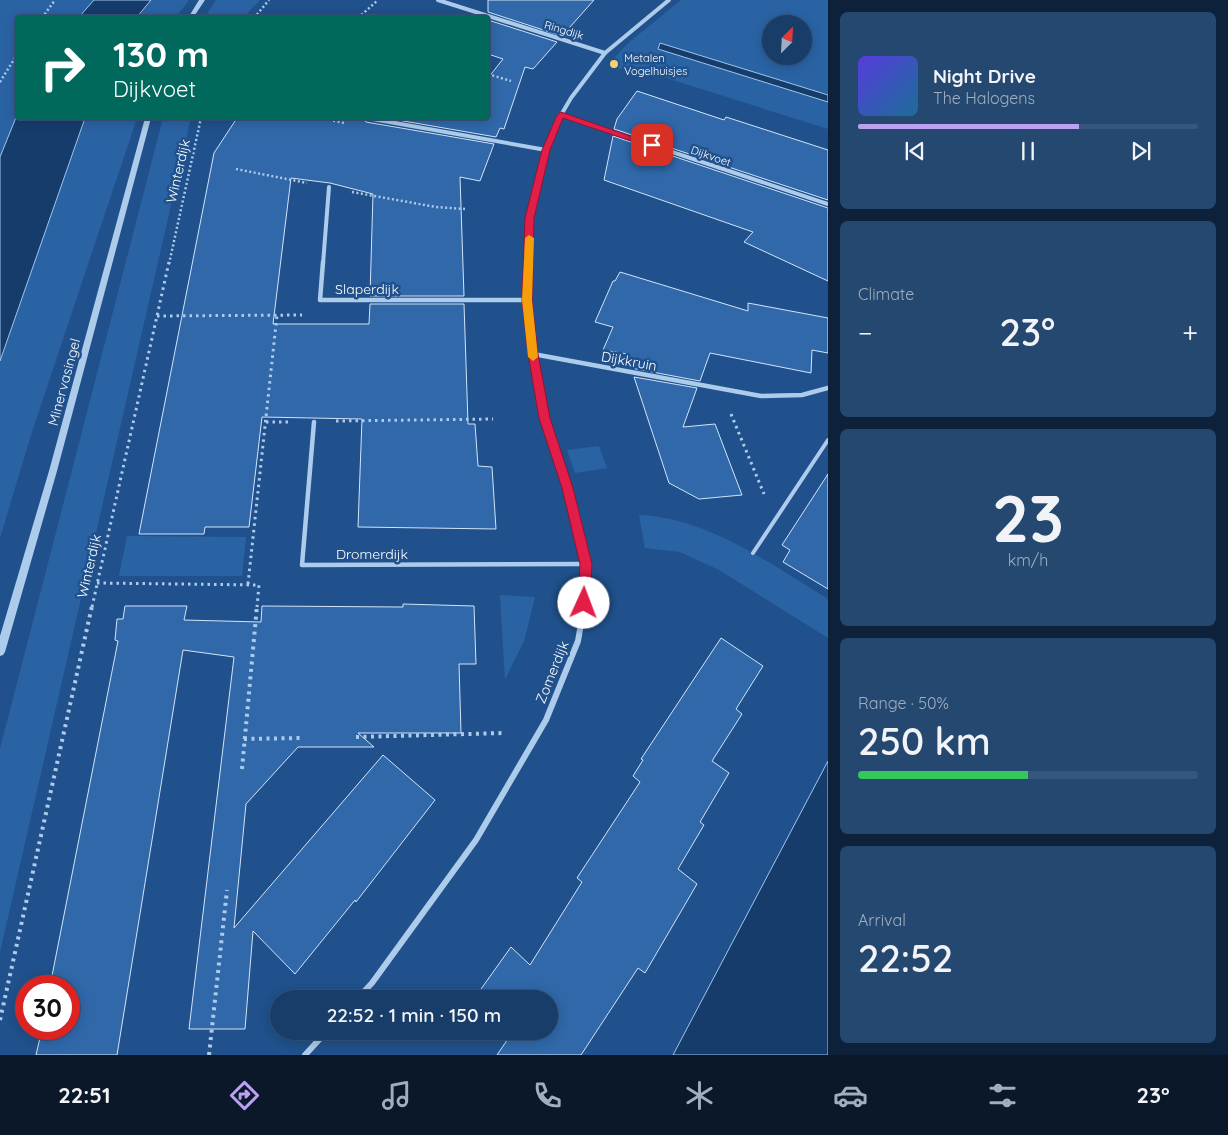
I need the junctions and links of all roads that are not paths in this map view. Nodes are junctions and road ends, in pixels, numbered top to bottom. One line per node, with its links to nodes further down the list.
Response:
1 (202, 0): 4 (street)
2 (438, 0): 5 (street, Ringdijk)
3 (669, 0): 7 (street)
4 (192, 15)
5 (485, 15)
6 (490, 17): 7 (street, Ringdijk)
7 (605, 53): 8 (street, Zomerdijk)
8 (561, 115): 11 (street, Zomerdijk); 13 (street, Dijkvoet)
9 (147, 120): 21 (street, Minervasingel)
10 (378, 120): 11 (street)
11 (546, 150): 14 (street, Zomerdijk)
12 (329, 187): 14 (street, Slaperdijk)
13 (828, 204)
14 (527, 300): 15 (street, Zomerdijk)
15 (533, 354): 16 (street, Dijkkruin); 20 (street, Zomerdijk)
16 (828, 388)
17 (314, 422): 20 (street, Dromerdijk)
18 (828, 440): 19 (street)
19 (753, 553)
20 (586, 564): 22 (street, Zomerdijk)
21 (0, 652)
22 (365, 990)
23 (319, 1040): 24 (street)
24 (305, 1055)

